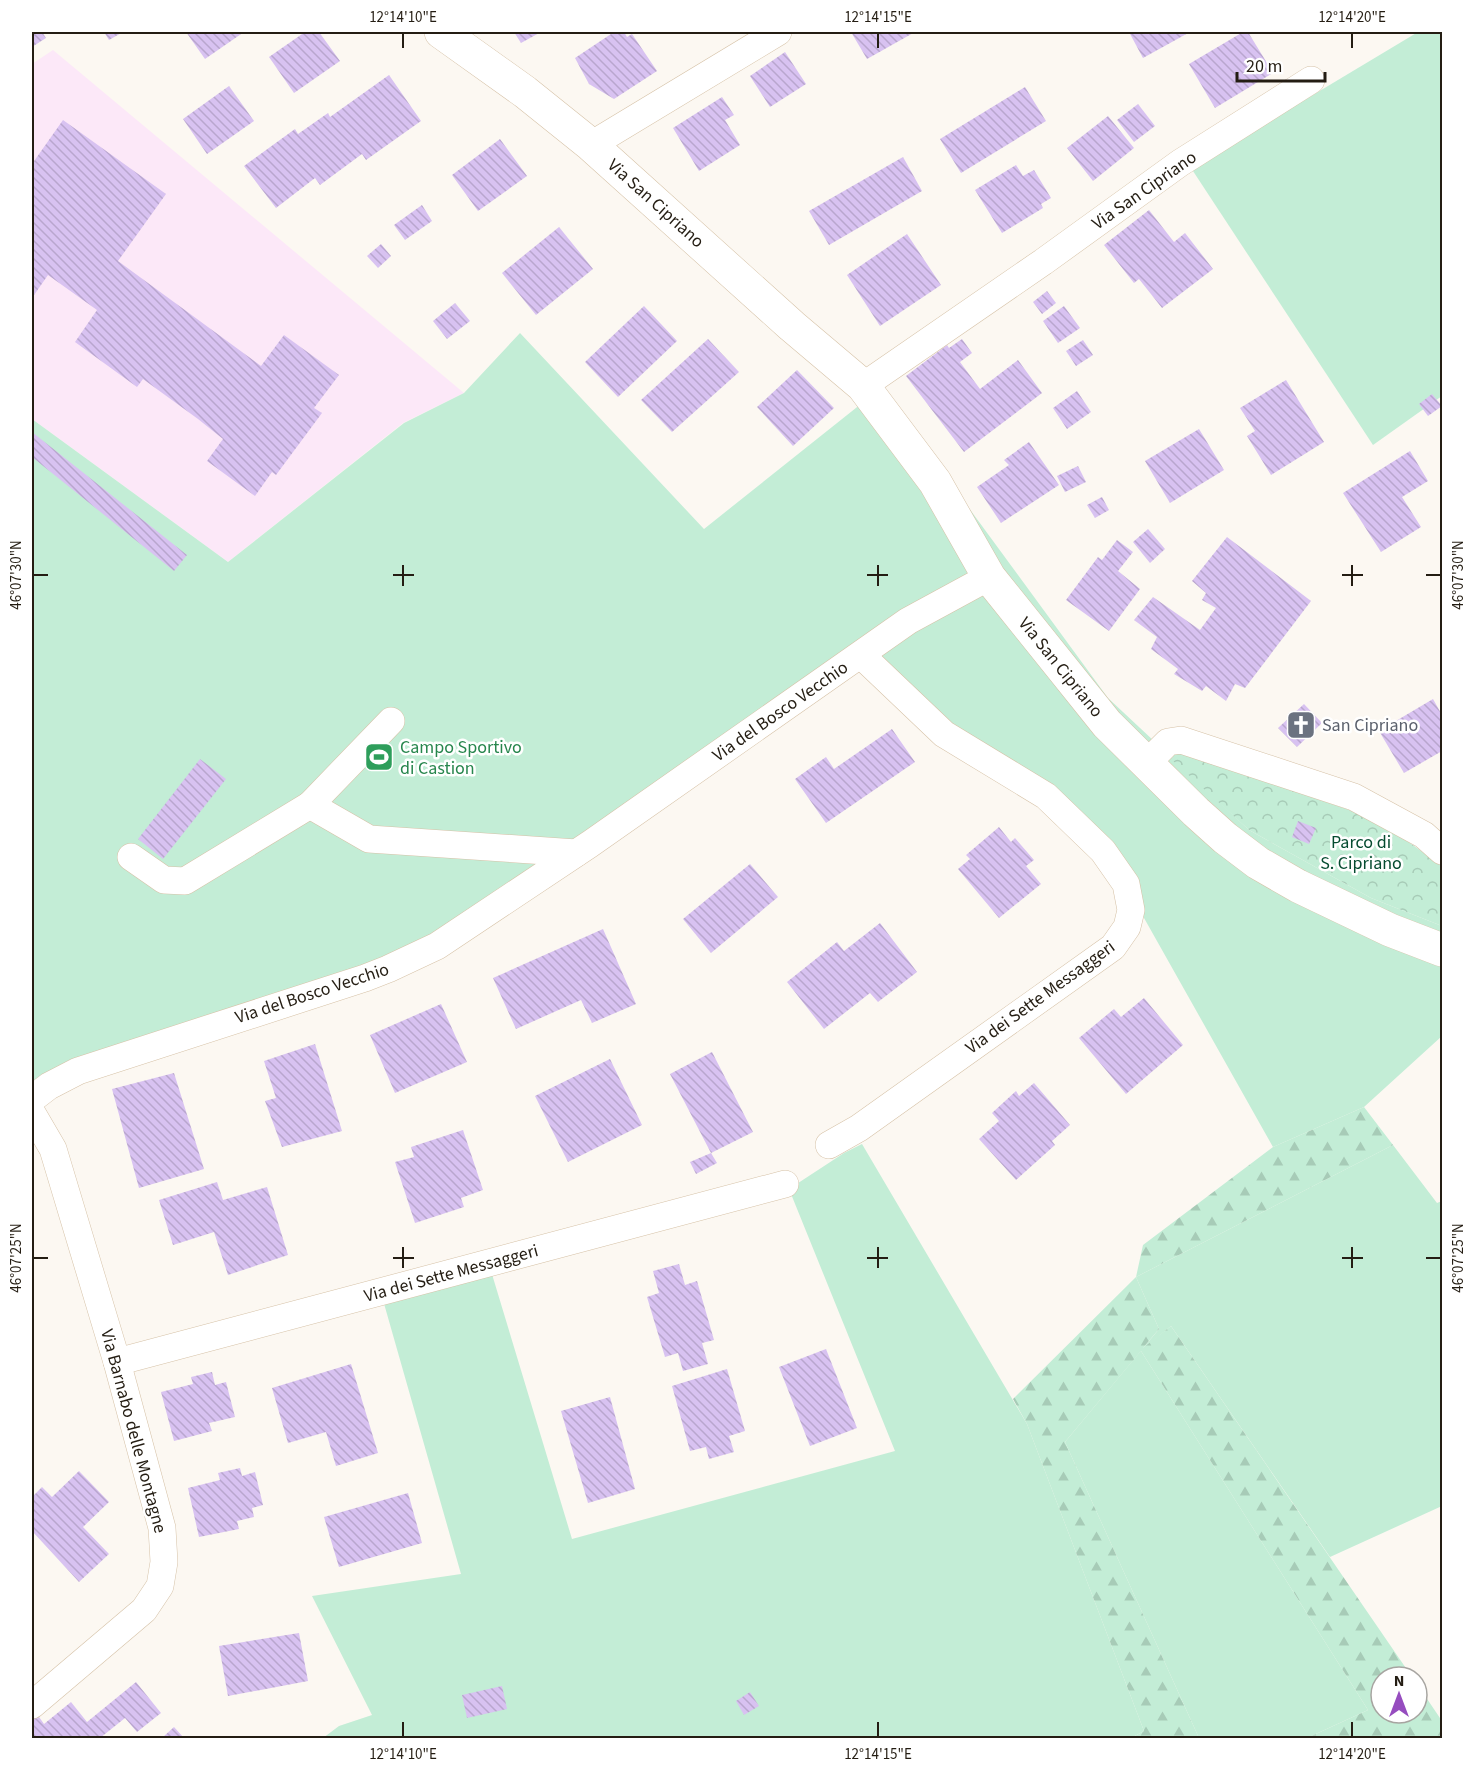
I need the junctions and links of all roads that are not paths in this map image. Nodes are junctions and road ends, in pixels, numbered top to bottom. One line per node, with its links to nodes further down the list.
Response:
1 (441, 32): 4 (main road, Via San Cipriano)
2 (778, 32): 4 (street)
3 (1311, 80): 5 (street, Via San Cipriano)
4 (591, 145): 5 (main road, Via San Cipriano)
5 (863, 386): 6 (main road, Via San Cipriano)
6 (989, 577): 7 (street, Via del Bosco Vecchio); 9 (main road, Via San Cipriano)
7 (861, 656): 12 (street, Via del Bosco Vecchio); 17 (street, Via dei Sette Messaggeri)
8 (391, 721): 10 (street)
9 (1146, 764): 11 (street); 14 (main road, Via San Cipriano)
10 (310, 805): 12 (street); 13 (street)
11 (1436, 836)
12 (576, 854): 15 (street, Via del Bosco Vecchio)
13 (131, 857)
14 (1443, 950)
15 (32, 1099)
16 (32, 1113): 19 (street, Via Barnabo delle Montagne)
17 (829, 1145)
18 (785, 1184): 19 (street, Via dei Sette Messaggeri)
19 (117, 1362): 20 (street, Via Barnabo delle Montagne)
20 (32, 1706)

